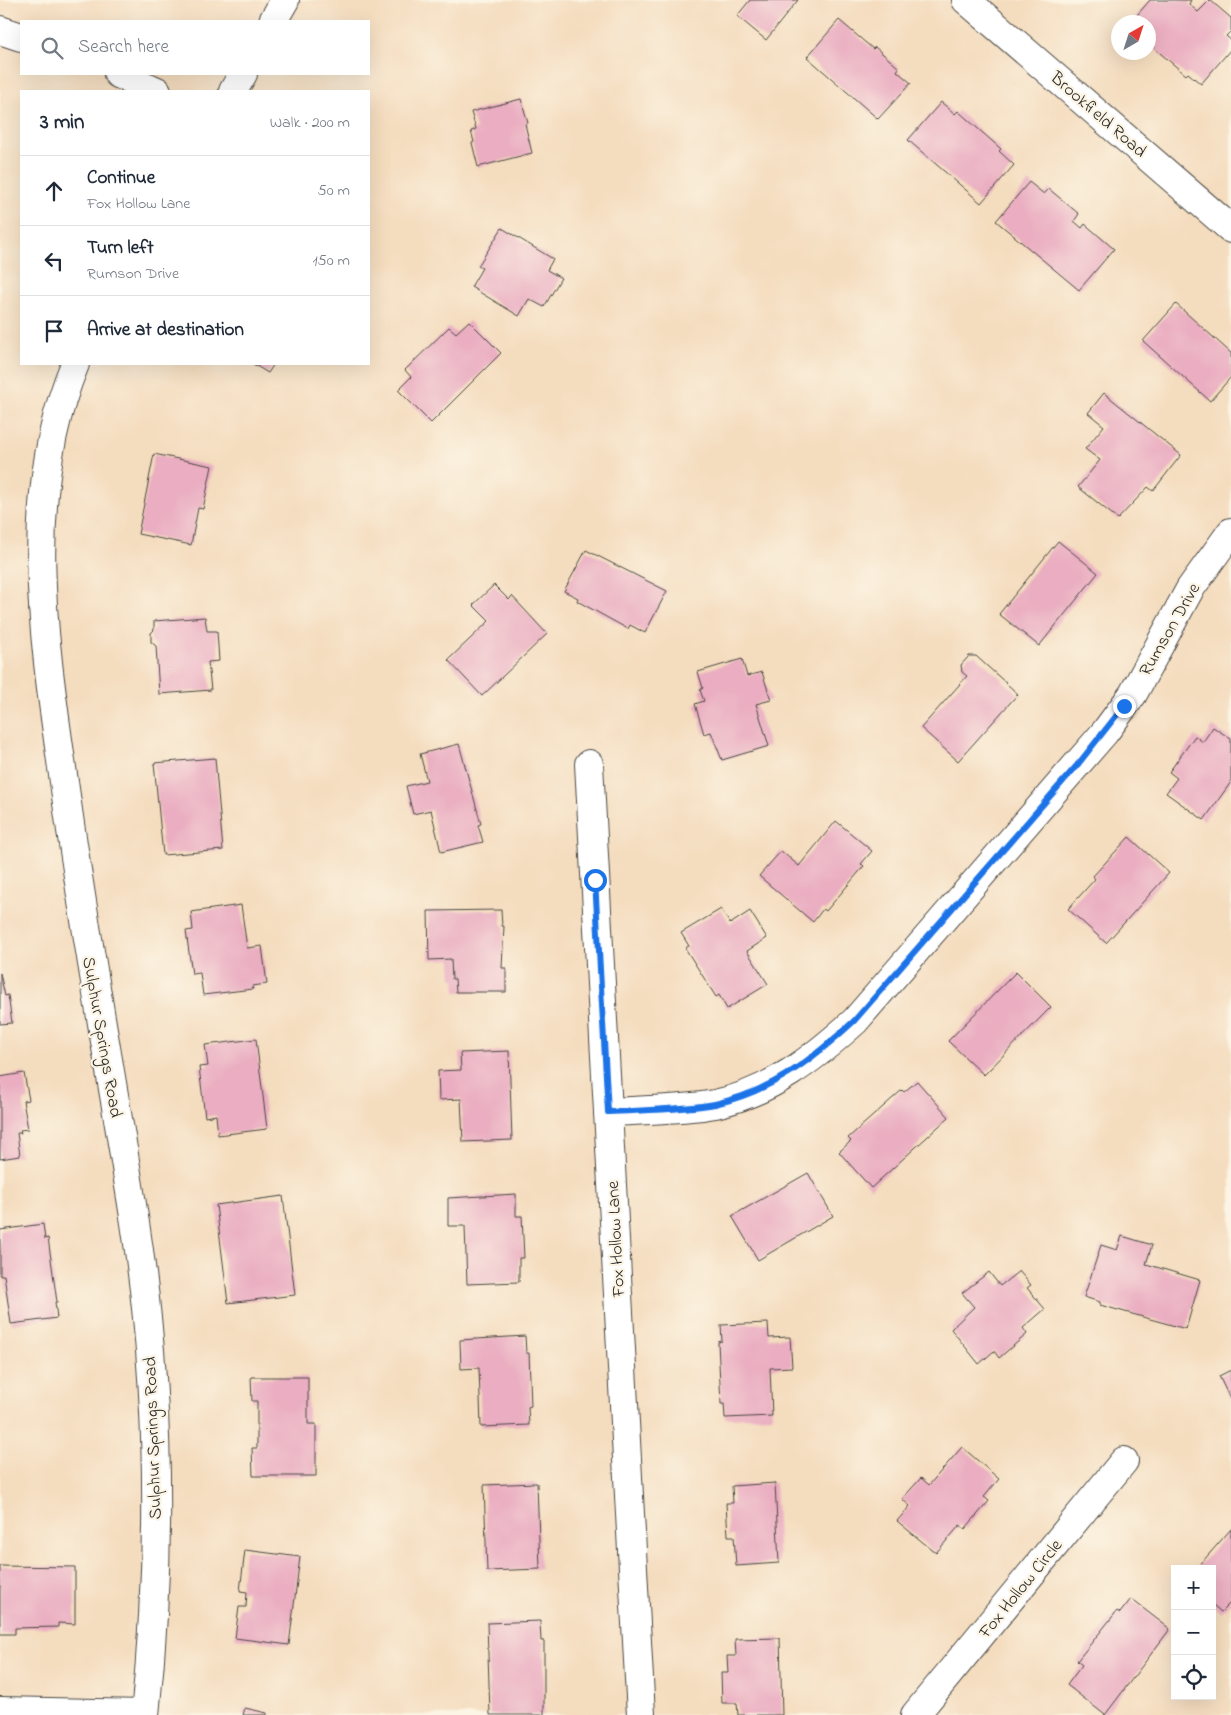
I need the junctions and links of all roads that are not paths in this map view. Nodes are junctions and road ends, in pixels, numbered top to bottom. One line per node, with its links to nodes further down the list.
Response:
1 (285, 0): 3 (street)
2 (966, 0): 10 (street, Brookfield Road)
3 (274, 20)
4 (0, 30): 5 (street)
5 (20, 37)
6 (120, 75): 8 (street)
7 (242, 75): 9 (street)
8 (155, 90)
9 (234, 90)
10 (1231, 229)
11 (75, 365): 17 (street, Sulphur Springs Road)
12 (1231, 532): 14 (street, Rumson Drive)
13 (589, 764): 14 (street, Fox Hollow Lane)
14 (608, 1112): 18 (street, Fox Hollow Lane)
15 (1124, 1461): 19 (street, Fox Hollow Circle)
16 (0, 1711): 17 (street)
17 (145, 1715)
18 (640, 1715)
19 (915, 1715)

